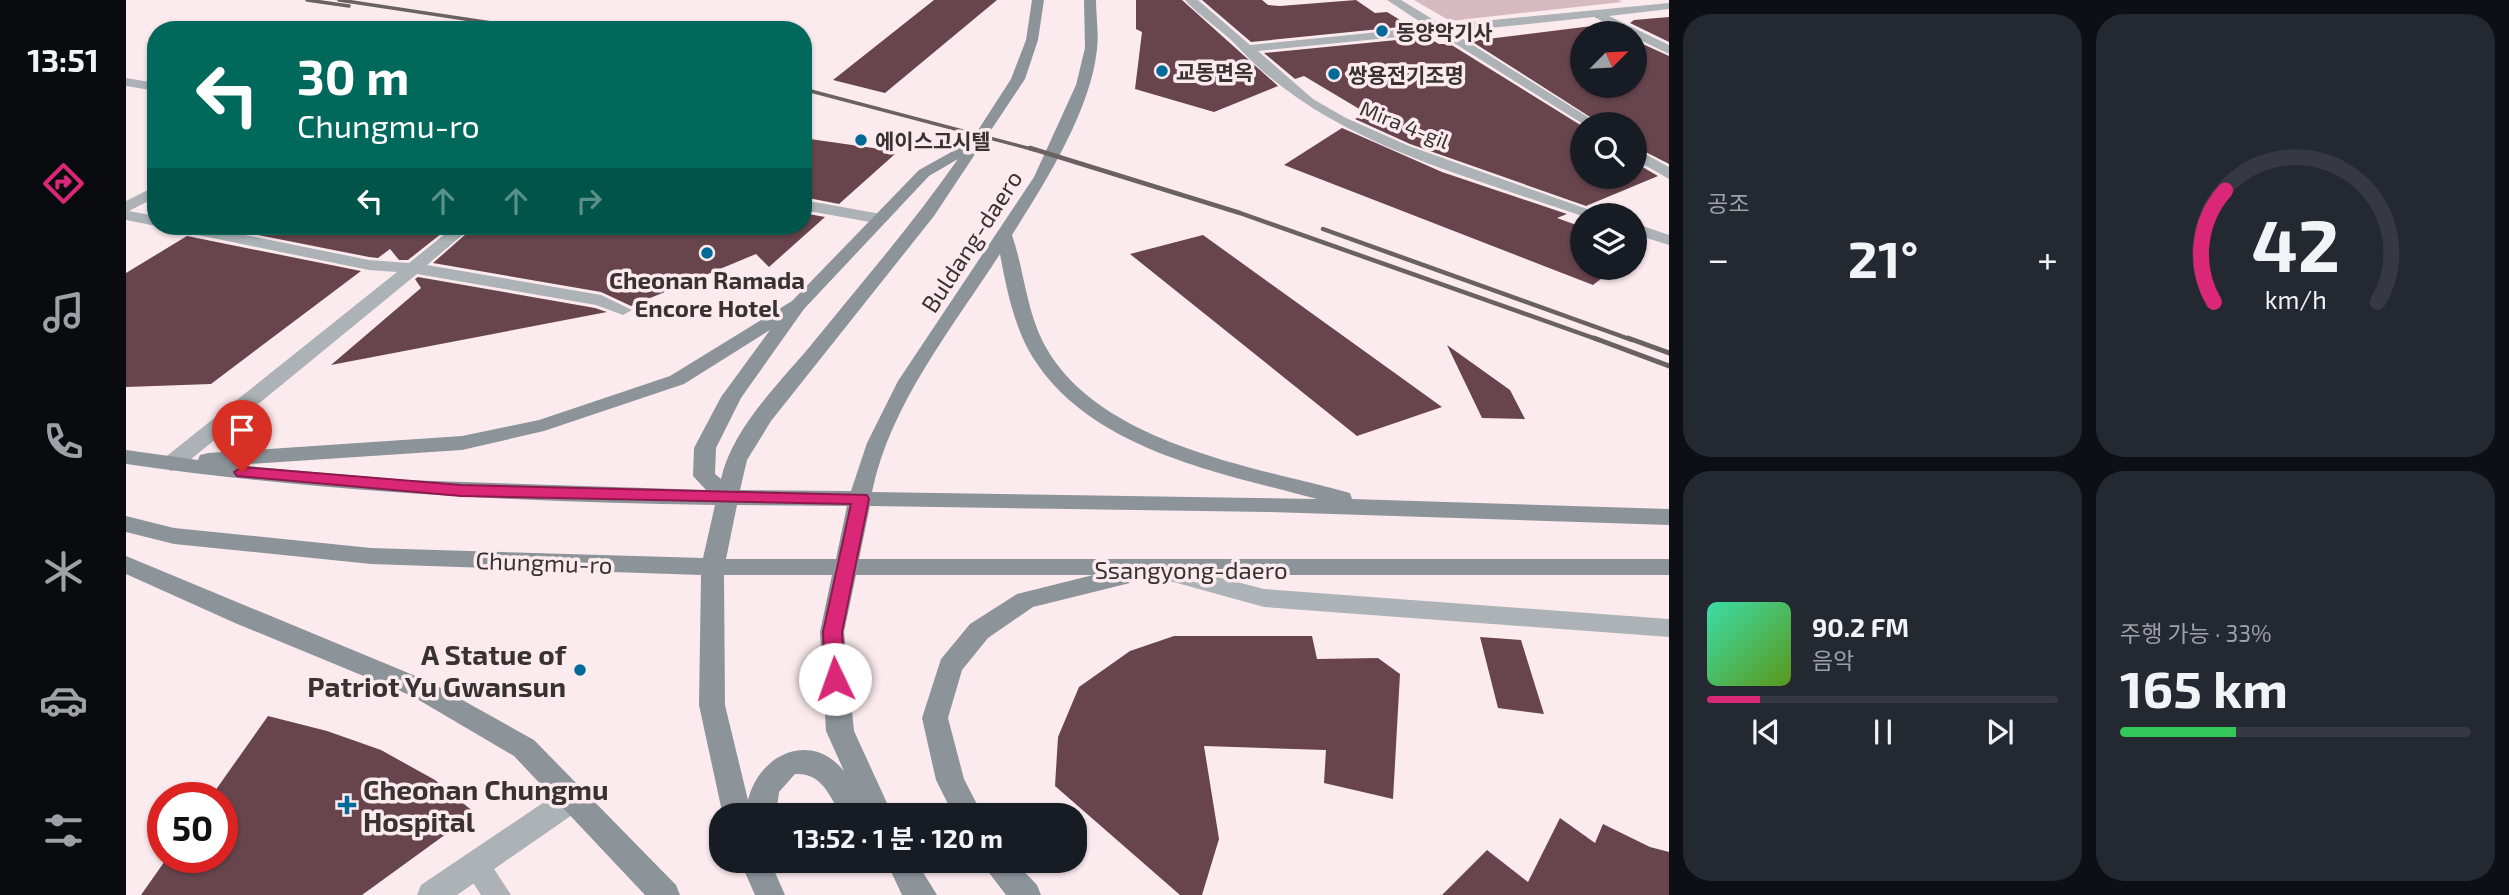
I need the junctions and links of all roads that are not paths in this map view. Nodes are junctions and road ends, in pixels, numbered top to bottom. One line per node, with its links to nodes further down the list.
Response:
1 (1038, 0): 13 (main road, Buldang-daero)
2 (1090, 0): 26 (main road, Buldang-daero)
3 (1191, 0): 8 (street, Mira 4-gil)
4 (1393, 0): 7 (street)
5 (1669, 6): 6 (street)
6 (1595, 13): 7 (street); 9 (street)
7 (1442, 29): 8 (street); 12 (street)
8 (1245, 49): 17 (street, Mira 4-gil)
9 (1669, 50)
10 (126, 82): 11 (street)
11 (147, 86)
12 (1573, 112)
13 (977, 143): 22 (main road); 33 (main road, Buldang-daero)
14 (1647, 160): 15 (street)
15 (1669, 174)
16 (147, 196): 18 (street)
17 (1570, 206)
18 (126, 207)
19 (812, 207): 22 (street)
20 (126, 215): 21 (street)
21 (147, 219)
22 (881, 219): 29 (main road)
23 (1647, 232): 27 (street)
24 (222, 235): 28 (street)
25 (454, 235): 28 (street)
26 (1005, 236): 34 (main road, Buldang-daero); 35 (main road)
27 (1669, 240)
28 (413, 268): 30 (street); 32 (street)
29 (798, 305): 32 (main road); 33 (main road)
30 (623, 310)
31 (126, 457): 32 (main road)
32 (172, 464): 33 (main road)
33 (728, 498): 34 (main road); 39 (main road, Buldang-daero)
34 (861, 499): 35 (main road); 41 (main road)
35 (1371, 506): 36 (main road)
36 (1669, 517)
37 (126, 524): 39 (main road, Chungmu-ro)
38 (126, 564): 46 (main road)
39 (713, 567): 41 (main road, Ssangyong-daero); 47 (main road)
40 (1669, 567): 42 (main road, Ssangyong-daero)
41 (844, 568): 43 (main road, Ssangyong-daero); 50 (main road)
42 (1574, 568): 43 (main road, Ssangyong-daero); 44 (main road)
43 (1156, 569): 45 (street); 51 (main road)
44 (1669, 582)
45 (1669, 628)
46 (572, 799): 52 (street); 58 (main road)
47 (735, 803)
48 (762, 803): 49 (main road)
49 (847, 803)
50 (873, 803)
51 (962, 803)
52 (475, 864): 56 (street); 57 (lane)
53 (761, 873): 59 (main road)
54 (772, 873): 60 (main road)
55 (1006, 873): 61 (main road)
56 (432, 895)
57 (497, 895)
58 (665, 895)
59 (771, 895)
60 (777, 895)
61 (1026, 895)

